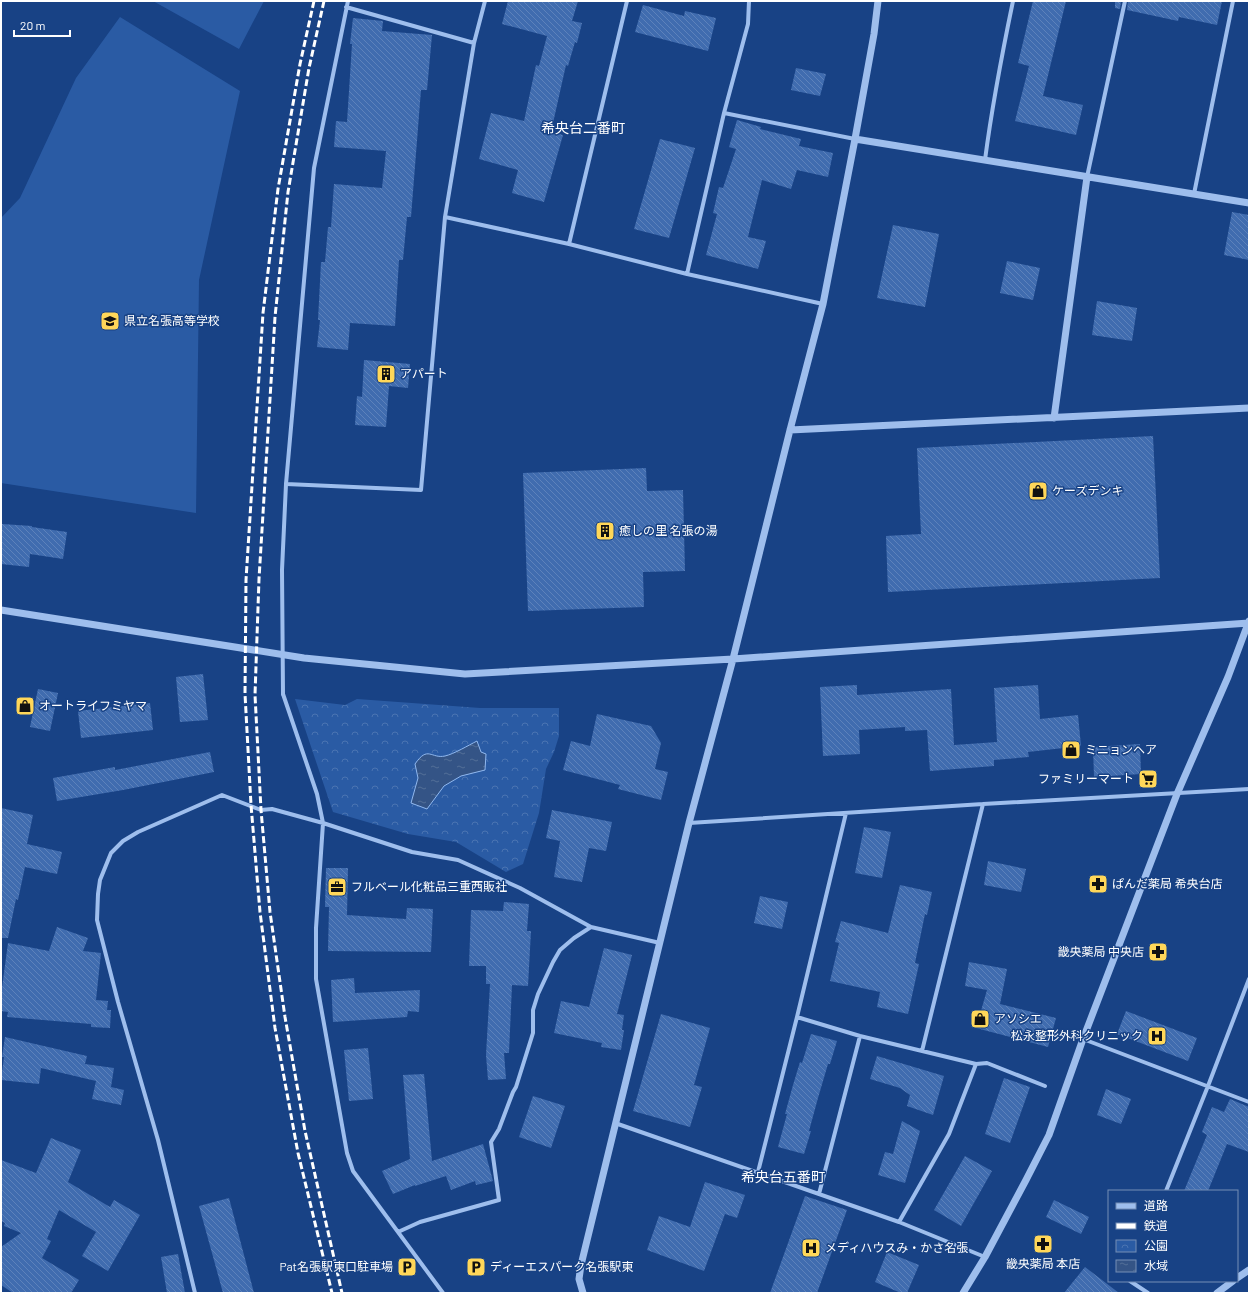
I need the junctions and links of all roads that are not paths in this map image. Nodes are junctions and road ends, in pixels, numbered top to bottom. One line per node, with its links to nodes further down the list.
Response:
1 (348, 1): 9 (street)
2 (485, 1): 10 (street)
3 (627, 1): 18 (street)
4 (749, 1): 11 (street)
5 (878, 1): 12 (street)
6 (1013, 1): 13 (street)
7 (1125, 1): 14 (street)
8 (1233, 1): 15 (street)
9 (346, 7): 10 (street); 24 (street)
10 (474, 43): 17 (street)
11 (724, 113): 12 (street); 19 (street)
12 (855, 139): 13 (street); 20 (street)
13 (985, 160): 14 (street)
14 (1086, 177): 15 (street); 22 (street)
15 (1194, 195): 16 (street)
16 (1249, 204)
17 (445, 217): 18 (street); 24 (street)
18 (570, 244): 19 (street)
19 (687, 274): 20 (street)
20 (823, 304): 23 (street)
21 (1249, 408): 22 (street)
22 (1054, 418): 23 (street)
23 (790, 430): 27 (street)
24 (286, 484): 32 (street, bridge)
25 (1, 610): 27 (street)
26 (1249, 622): 27 (street); 29 (street)
27 (733, 659): 33 (street)
28 (1249, 789): 29 (street)
29 (1177, 794): 30 (street); 39 (street)
30 (983, 804): 31 (street); 40 (street)
31 (846, 813): 33 (street); 37 (street)
32 (323, 823): 34 (street); 50 (street); 56 (street)
33 (689, 824): 35 (street)
34 (591, 927): 35 (street); 50 (street)
35 (660, 943): 45 (street)
36 (1249, 979): 43 (street)
37 (797, 1017): 38 (street); 46 (street)
38 (860, 1036): 40 (street); 48 (street)
39 (1082, 1039): 43 (street); 51 (street)
40 (922, 1051): 41 (street)
41 (976, 1064): 42 (street); 49 (street)
42 (1045, 1086)
43 (1208, 1086): 44 (street); 47 (street)
44 (1249, 1102)
45 (615, 1123): 46 (street); 58 (street)
46 (758, 1172): 48 (street)
47 (1166, 1190)
48 (818, 1194): 49 (street)
49 (899, 1222): 51 (street)
50 (398, 1232): 57 (street)
51 (985, 1257): 59 (street)
52 (1249, 1270): 53 (street)
53 (1238, 1277)
54 (1132, 1282): 60 (street)
55 (1232, 1282): 61 (street)
56 (195, 1293)
57 (443, 1293)
58 (583, 1293)
59 (963, 1293)
60 (1148, 1293)
61 (1217, 1293)

